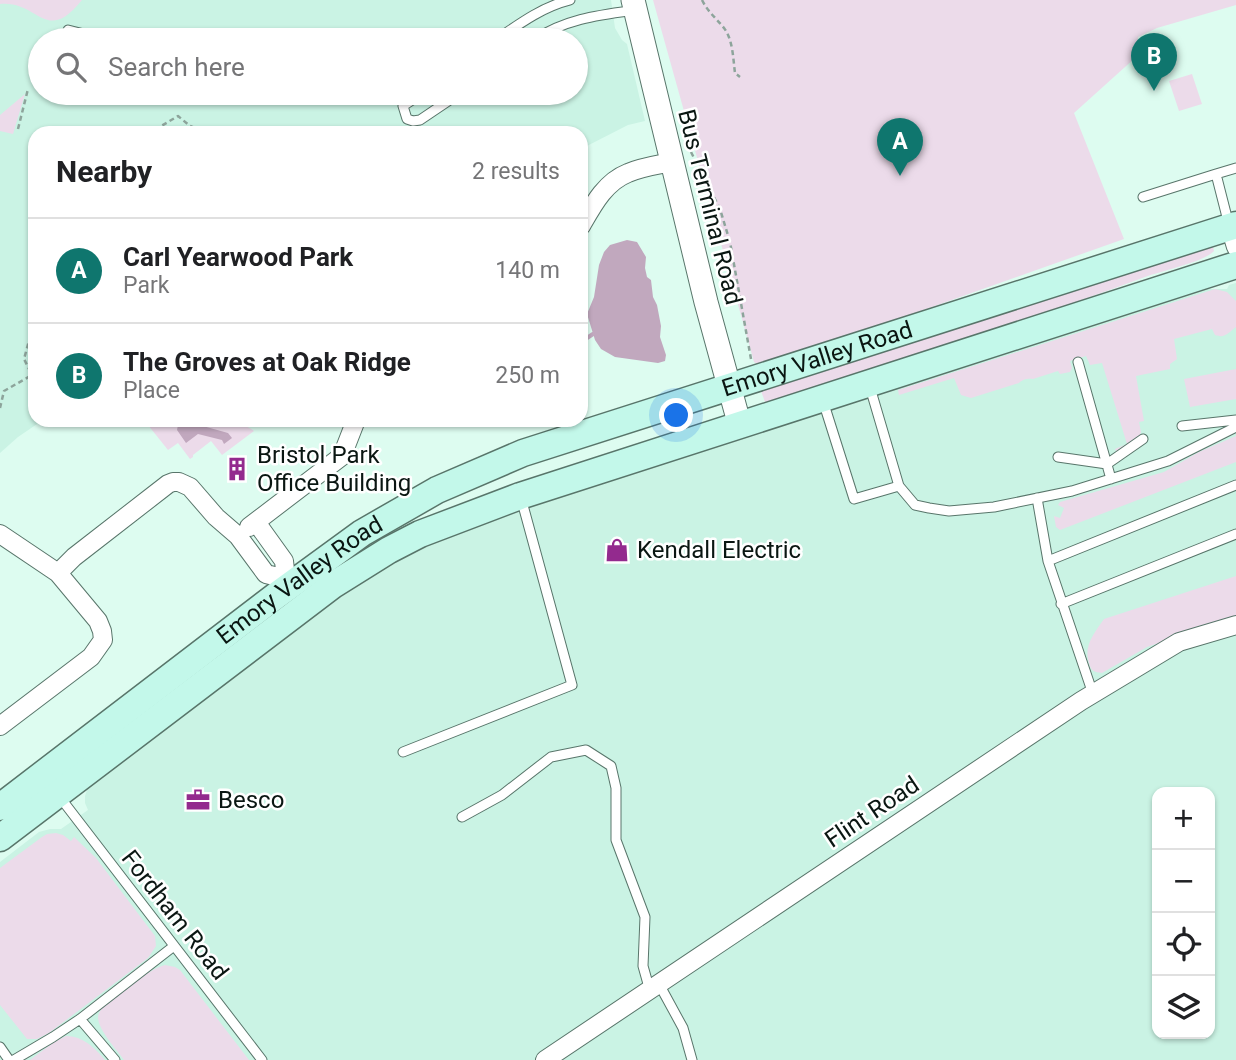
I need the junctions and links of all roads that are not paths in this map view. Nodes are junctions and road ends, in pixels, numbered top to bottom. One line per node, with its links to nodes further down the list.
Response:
1 (570, 0): 3 (lane)
2 (634, 5): 4 (lane); 7 (street, Bus Terminal Road)
3 (514, 28)
4 (555, 28)
5 (405, 105): 6 (lane)
6 (443, 105)
7 (679, 154): 11 (street); 16 (street, Bus Terminal Road)
8 (1236, 168): 9 (lane)
9 (1216, 174): 10 (lane); 12 (lane)
10 (1143, 197)
11 (588, 214)
12 (1234, 233): 16 (main road, Emory Valley Road)
13 (1236, 265): 15 (main road, Emory Valley Road)
14 (1078, 362): 25 (lane)
15 (869, 384): 17 (main road, Emory Valley Road); 28 (lane)
16 (729, 388): 19 (street, Bus Terminal Road); 37 (main road, Emory Valley Road)
17 (822, 399): 19 (main road, Emory Valley Road); 28 (lane)
18 (1236, 420): 20 (lane)
19 (740, 426): 29 (main road, Emory Valley Road)
20 (1182, 426)
21 (353, 427): 31 (street)
22 (1236, 427): 26 (lane)
23 (1143, 439): 25 (lane)
24 (1058, 457): 25 (lane)
25 (1107, 464): 26 (lane)
26 (1111, 479): 30 (lane)
27 (1236, 485): 35 (lane)
28 (899, 486): 30 (lane)
29 (520, 496): 37 (main road, Emory Valley Road); 42 (lane)
30 (1037, 498): 35 (lane)
31 (257, 522): 34 (street); 37 (street)
32 (0, 534): 36 (street)
33 (1236, 534): 38 (lane)
34 (238, 536): 36 (street); 37 (street)
35 (1048, 561): 38 (lane)
36 (58, 573): 41 (street)
37 (293, 590): 43 (main road, Emory Valley Road); 44 (main road, Emory Valley Road)
38 (1061, 604): 40 (lane)
39 (1236, 625): 40 (street, Flint Road)
40 (1093, 694): 48 (street, Flint Road)
41 (0, 726)
42 (403, 752)
43 (58, 794): 46 (main road, Emory Valley Road); 47 (lane, Fordham Road)
44 (0, 807)
45 (462, 817): 48 (lane)
46 (0, 838)
47 (174, 946): 49 (lane); 53 (lane, Fordham Road)
48 (654, 987): 54 (street, Flint Road); 55 (lane)
49 (80, 1019): 51 (lane); 52 (lane)
50 (0, 1047): 51 (lane)
51 (11, 1060)
52 (115, 1060)
53 (262, 1060)
54 (545, 1060)
55 (692, 1060)

